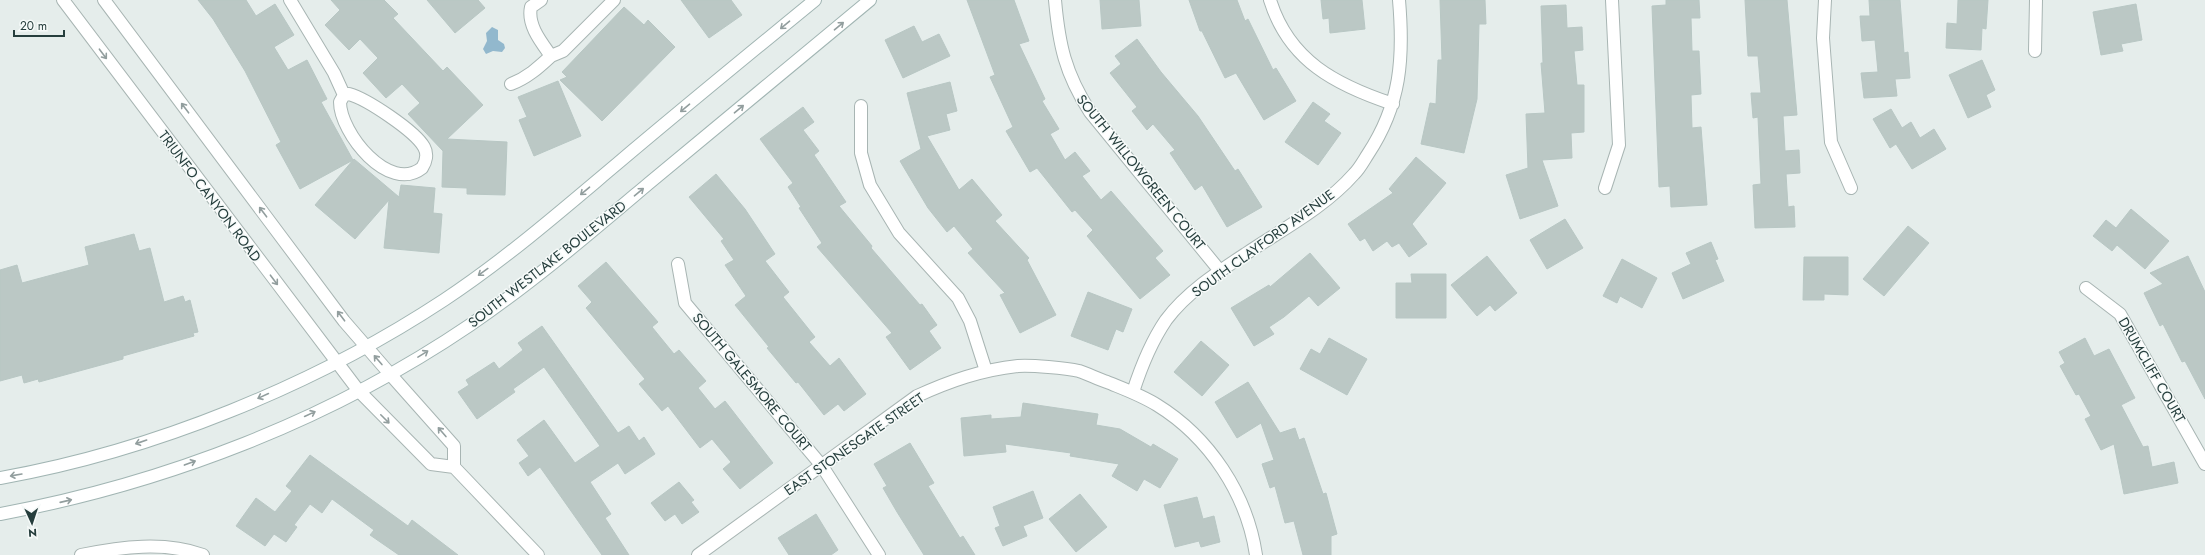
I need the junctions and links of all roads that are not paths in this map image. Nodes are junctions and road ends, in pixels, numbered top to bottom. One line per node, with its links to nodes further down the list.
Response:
1 (63, 0): 27 (street, TRIUNFO CANYON ROAD, one-way to 27)
2 (104, 0): 26 (street, one-way to 2)
3 (290, 0): 18 (street)
4 (542, 0): 14 (street)
5 (614, 0): 16 (street)
6 (815, 0): 26 (street, one-way to 26)
7 (870, 0): 29 (street, SOUTH WESTLAKE BOULEVARD, one-way to 7)
8 (1055, 0): 24 (street, SOUTH WILLOWGREEN COURT)
9 (1270, 0): 19 (street)
10 (1399, 0): 19 (street, SOUTH CLAYFORD AVENUE)
11 (1612, 0): 21 (street)
12 (1825, 0): 22 (street)
13 (2036, 0): 15 (street)
14 (529, 4): 16 (street)
15 (2035, 50)
16 (551, 56): 17 (street)
17 (511, 84)
18 (344, 95): 18 (street)
19 (1393, 104): 24 (street, SOUTH CLAYFORD AVENUE)
20 (861, 106): 28 (street)
21 (1605, 188)
22 (1850, 188)
23 (678, 264): 33 (street, SOUTH GALESMORE COURT)
24 (1220, 271): 31 (street, SOUTH CLAYFORD AVENUE)
25 (2086, 288): 32 (street, DRUMCLIFF COURT)
26 (366, 346): 27 (street); 29 (street, one-way to 26)
27 (336, 362): 30 (street, TRIUNFO CANYON ROAD); 35 (street, one-way to 35)
28 (986, 371): 31 (street, EAST STONESGATE STREET); 33 (street, EAST STONESGATE STREET)
29 (390, 374): 30 (street, SOUTH WESTLAKE BOULEVARD); 34 (street, one-way to 29)
30 (358, 390): 34 (street, TRIUNFO CANYON ROAD, one-way to 34); 36 (street, SOUTH WESTLAKE BOULEVARD, one-way to 30)
31 (1133, 392): 42 (street, EAST STONESGATE STREET)
32 (2205, 464)
33 (822, 466): 40 (street, EAST STONESGATE STREET); 41 (street, SOUTH GALESMORE COURT)
34 (454, 467): 39 (street)
35 (0, 478)
36 (0, 514)
37 (81, 555): 38 (street)
38 (202, 555)
39 (538, 555)
40 (698, 555)
41 (879, 555)
42 (1256, 555)

